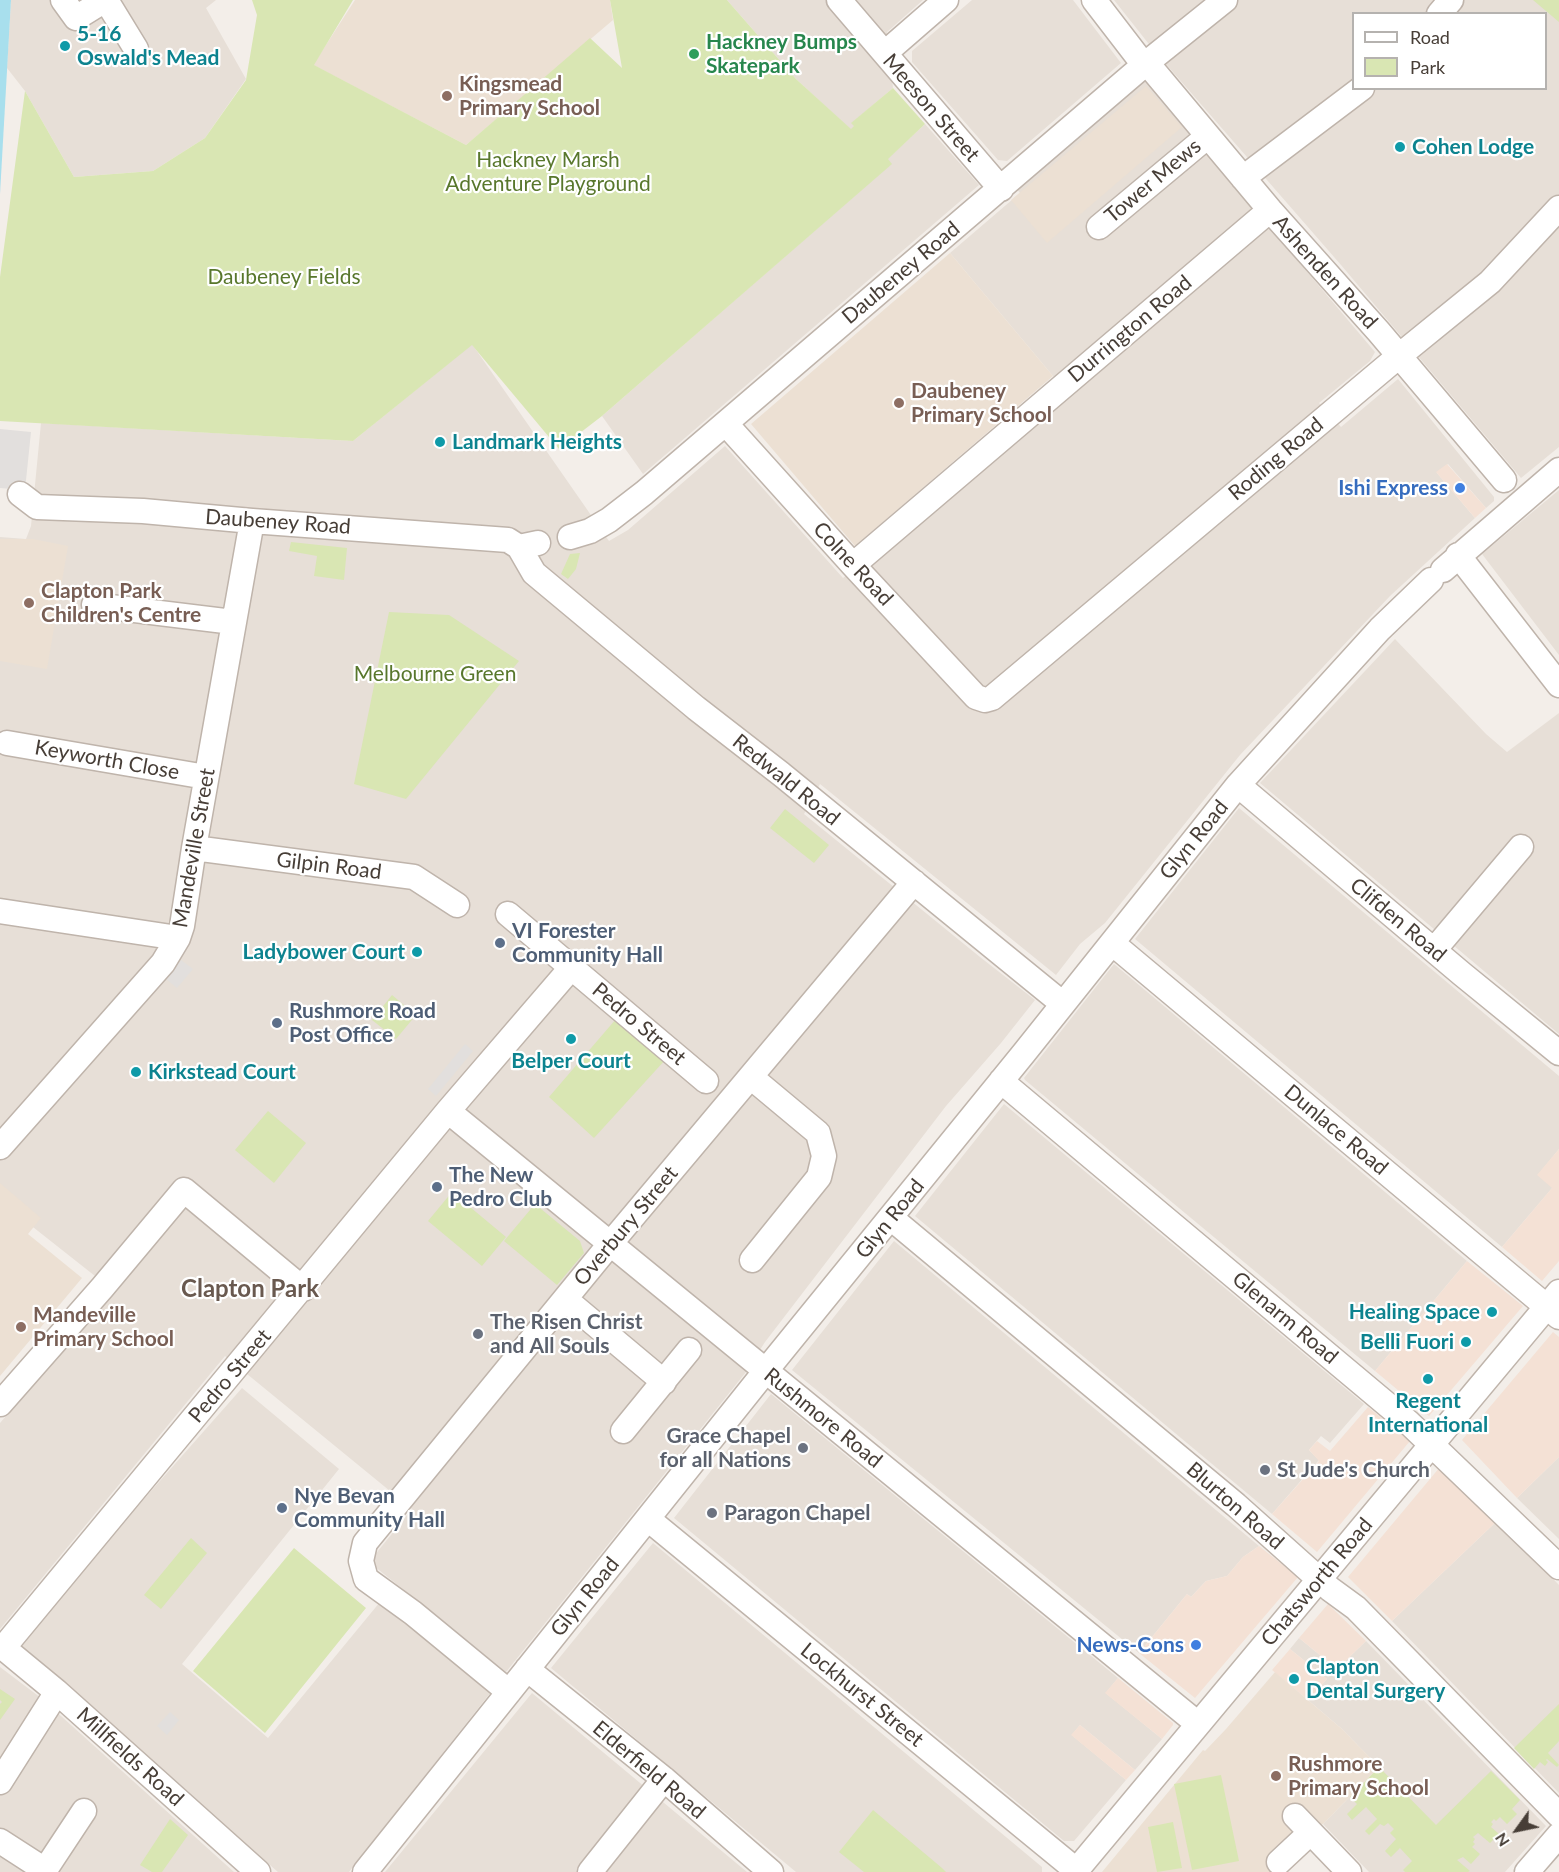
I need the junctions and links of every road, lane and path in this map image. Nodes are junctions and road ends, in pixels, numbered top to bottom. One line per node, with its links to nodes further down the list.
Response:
1 (63, 0): 2 (street)
2 (105, 0): 7 (street)
3 (839, 0): 8 (street, Meeson Street)
4 (946, 0): 8 (street)
5 (1094, 0): 9 (street, Ashenden Road)
6 (1226, 0): 9 (street, Daubeney Road)
7 (136, 49)
8 (885, 53): 13 (street, Meeson Street)
9 (1145, 64): 11 (street, Ashenden Road); 13 (street, Daubeney Road)
10 (1359, 90): 12 (street)
11 (1208, 136): 12 (street, Ashenden Road); 16 (street, Tower Mews)
12 (1243, 178): 15 (street, Ashenden Road)
13 (1001, 189): 18 (street, Daubeney Road)
14 (1559, 208): 17 (street, Roding Road)
15 (1270, 210): 17 (street, Ashenden Road); 25 (street, Durrington Road)
16 (1099, 227)
17 (1399, 356): 20 (street, Ashenden Road); 30 (street, Roding Road)
18 (726, 424): 23 (street, Daubeney Road); 25 (street, Colne Road)
19 (1559, 470): 26 (street, Glyn Road)
20 (1504, 480)
21 (20, 494): 22 (street, Daubeney Road)
22 (252, 521): 24 (street, Daubeney Road); 28 (street, Mandeville Street)
23 (570, 537)
24 (528, 545): 36 (street, Redwald Road)
25 (853, 565): 30 (street, Colne Road)
26 (1444, 568): 29 (street); 33 (street, Glyn Road)
27 (94, 605): 28 (street)
28 (233, 622): 32 (street, Mandeville Street)
29 (1559, 685)
30 (985, 700)
31 (7, 743): 32 (street, Keyworth Close)
32 (206, 777): 35 (street, Mandeville Street)
33 (1238, 785): 41 (street, Glyn Road); 42 (street, Clifden Road)
34 (1521, 847): 42 (street)
35 (194, 848): 37 (street, Gilpin Road); 40 (street, Mandeville Street)
36 (914, 882): 44 (street, Redwald Road); 46 (street, Overbury Street)
37 (457, 905)
38 (0, 911): 40 (street)
39 (508, 914): 43 (street, Pedro Street)
40 (178, 938): 50 (street, Mandeville Street)
41 (1113, 943): 44 (street, Glyn Road); 56 (street, Dunlace Road)
42 (1434, 950): 45 (street, Clifden Road)
43 (571, 968): 47 (street, Pedro Street); 49 (street, Pedro Street)
44 (1064, 1004): 48 (street, Glyn Road)
45 (1559, 1053)
46 (752, 1078): 52 (street, Overbury Street); 53 (street)
47 (706, 1081)
48 (1001, 1081): 51 (street, Glyn Road); 62 (street, Glenarm Road)
49 (448, 1110): 52 (street, Rushmore Road); 54 (street, Pedro Street)
50 (1, 1142)
51 (891, 1218): 58 (street, Glyn Road); 65 (street, Blurton Road)
52 (610, 1244): 55 (street, Overbury Street); 58 (street, Rushmore Road)
53 (752, 1260)
54 (303, 1289): 60 (street); 66 (street, Pedro Street)
55 (565, 1299): 59 (street); 69 (street, Overbury Street)
56 (1555, 1305): 62 (street, Chatsworth Road)
57 (689, 1350): 59 (street)
58 (766, 1371): 63 (street, Glyn Road); 70 (street, Rushmore Road)
59 (664, 1382): 61 (street)
60 (0, 1404)
61 (623, 1431)
62 (1432, 1443): 64 (street, Glenarm Road); 65 (street, Chatsworth Road)
63 (648, 1519): 67 (street, Glyn Road); 78 (street, Lockhurst Street)
64 (1559, 1567)
65 (1320, 1579): 70 (street, Chatsworth Road); 74 (street, Blurton Road)
66 (2, 1646): 68 (street, Millfields Road)
67 (527, 1669): 69 (street, Glyn Road); 71 (street, Elderfield Road)
68 (57, 1692): 72 (street); 79 (street, Millfields Road)
69 (508, 1692): 80 (street, Glyn Road)
70 (1198, 1725): 78 (street, Chatsworth Road)
71 (664, 1779): 81 (street); 82 (street, Elderfield Road)
72 (0, 1782)
73 (84, 1811): 76 (street)
74 (1559, 1815)
75 (1559, 1835): 84 (street)
76 (0, 1840)
77 (1279, 1862): 83 (street)
78 (1076, 1871)
79 (258, 1872)
80 (365, 1872)
81 (590, 1872)
82 (771, 1872)
83 (1349, 1872)
84 (1527, 1872)

